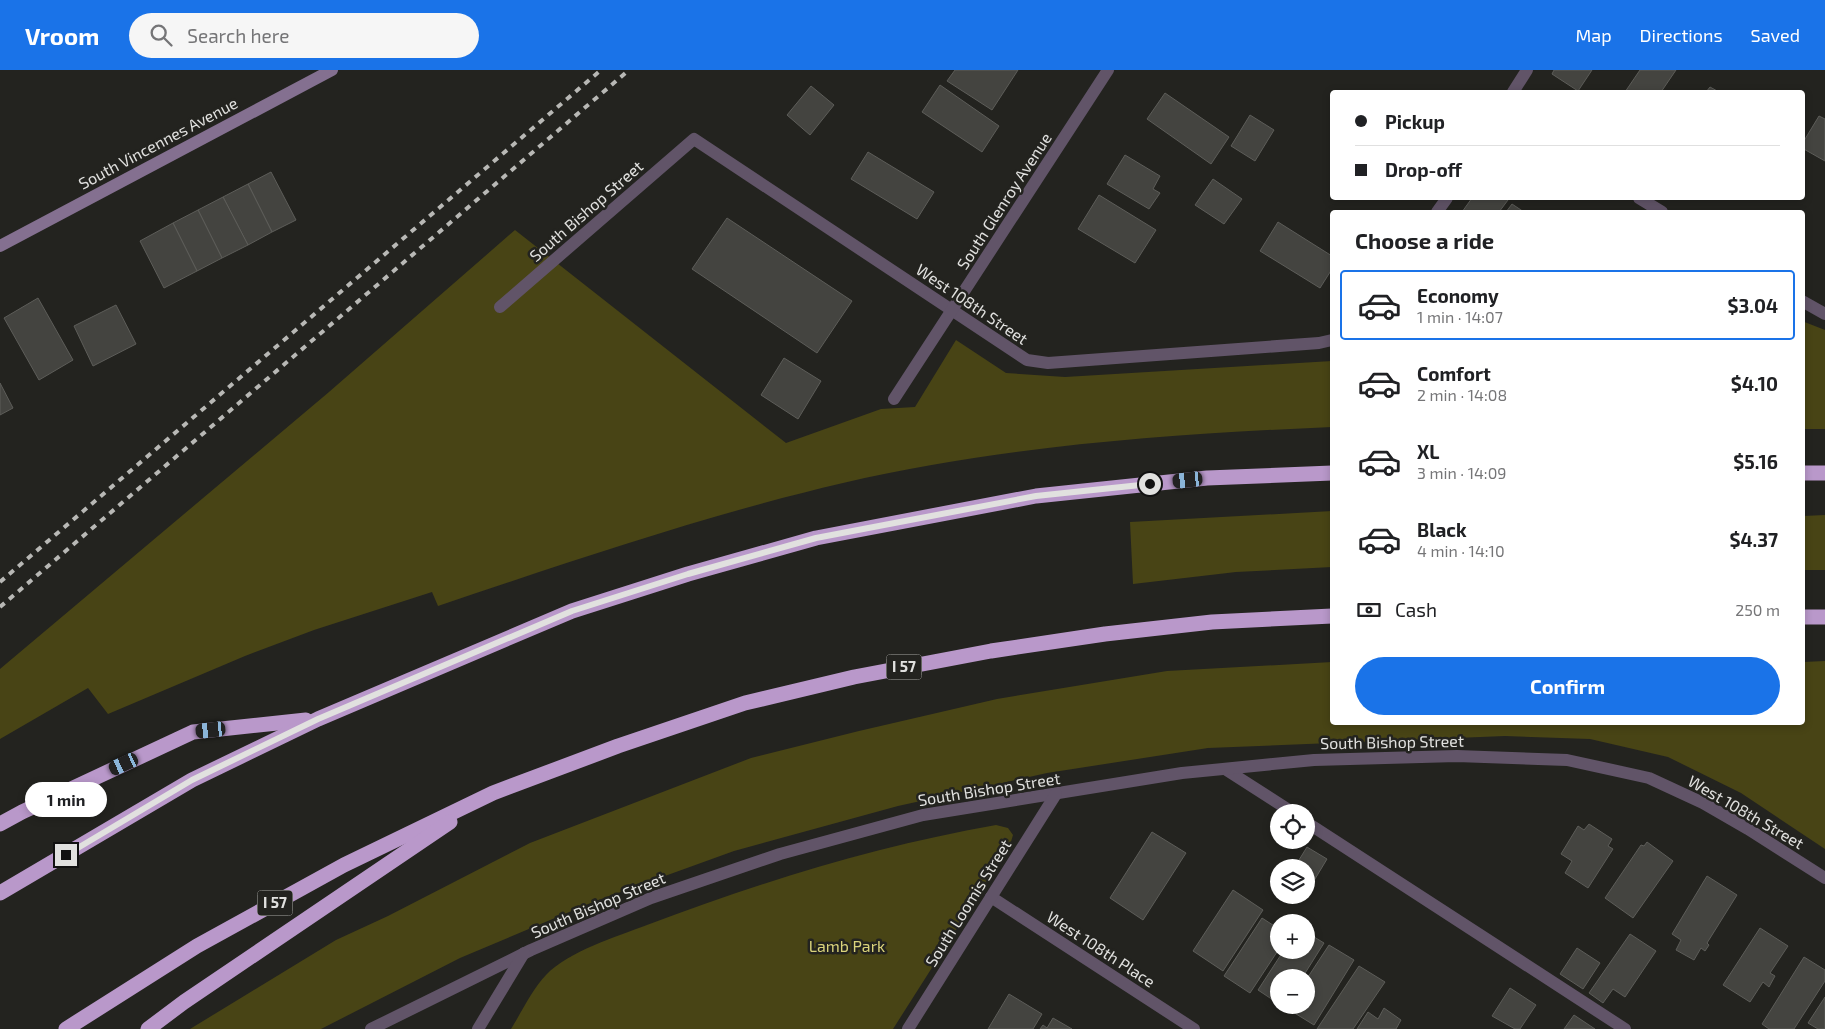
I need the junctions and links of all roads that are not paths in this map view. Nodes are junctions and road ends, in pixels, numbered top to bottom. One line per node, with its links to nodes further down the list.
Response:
1 (332, 70): 8 (main road, South Vincennes Avenue)
2 (1108, 70): 11 (street, South Glenroy Avenue)
3 (1527, 70): 4 (street)
4 (1514, 90)
5 (694, 139): 10 (street, South Bishop Street); 11 (street, West 108th Street)
6 (1642, 200): 7 (street)
7 (1659, 210)
8 (0, 246)
9 (1805, 303): 12 (street)
10 (500, 307)
11 (952, 311): 13 (street, West 108th Street); 14 (street, South Glenroy Avenue)
12 (1825, 314)
13 (1330, 340)
14 (894, 400)
15 (1330, 473): 21 (highway)
16 (1805, 473): 17 (highway)
17 (1825, 473)
18 (1330, 616): 24 (highway, I 57)
19 (1805, 617): 20 (highway)
20 (1825, 617)
21 (318, 719): 27 (highway); 30 (highway)
22 (1225, 769): 23 (street, South Bishop Street); 25 (street, South Bishop Street); 26 (street)
23 (1649, 778): 29 (street, West 108th Street)
24 (493, 793): 33 (highway, I 57); 34 (highway)
25 (1056, 794): 31 (street, South Loomis Street); 32 (street, South Bishop Street)
26 (1280, 804)
27 (0, 824)
28 (1315, 828): 39 (street)
29 (1825, 878)
30 (0, 893)
31 (991, 897): 37 (street, South Loomis Street); 38 (street, West 108th Place)
32 (524, 953): 35 (street, South Bishop Street); 36 (street)
33 (66, 1029)
34 (148, 1029)
35 (371, 1029)
36 (478, 1029)
37 (908, 1029)
38 (1194, 1029)
39 (1625, 1029)

